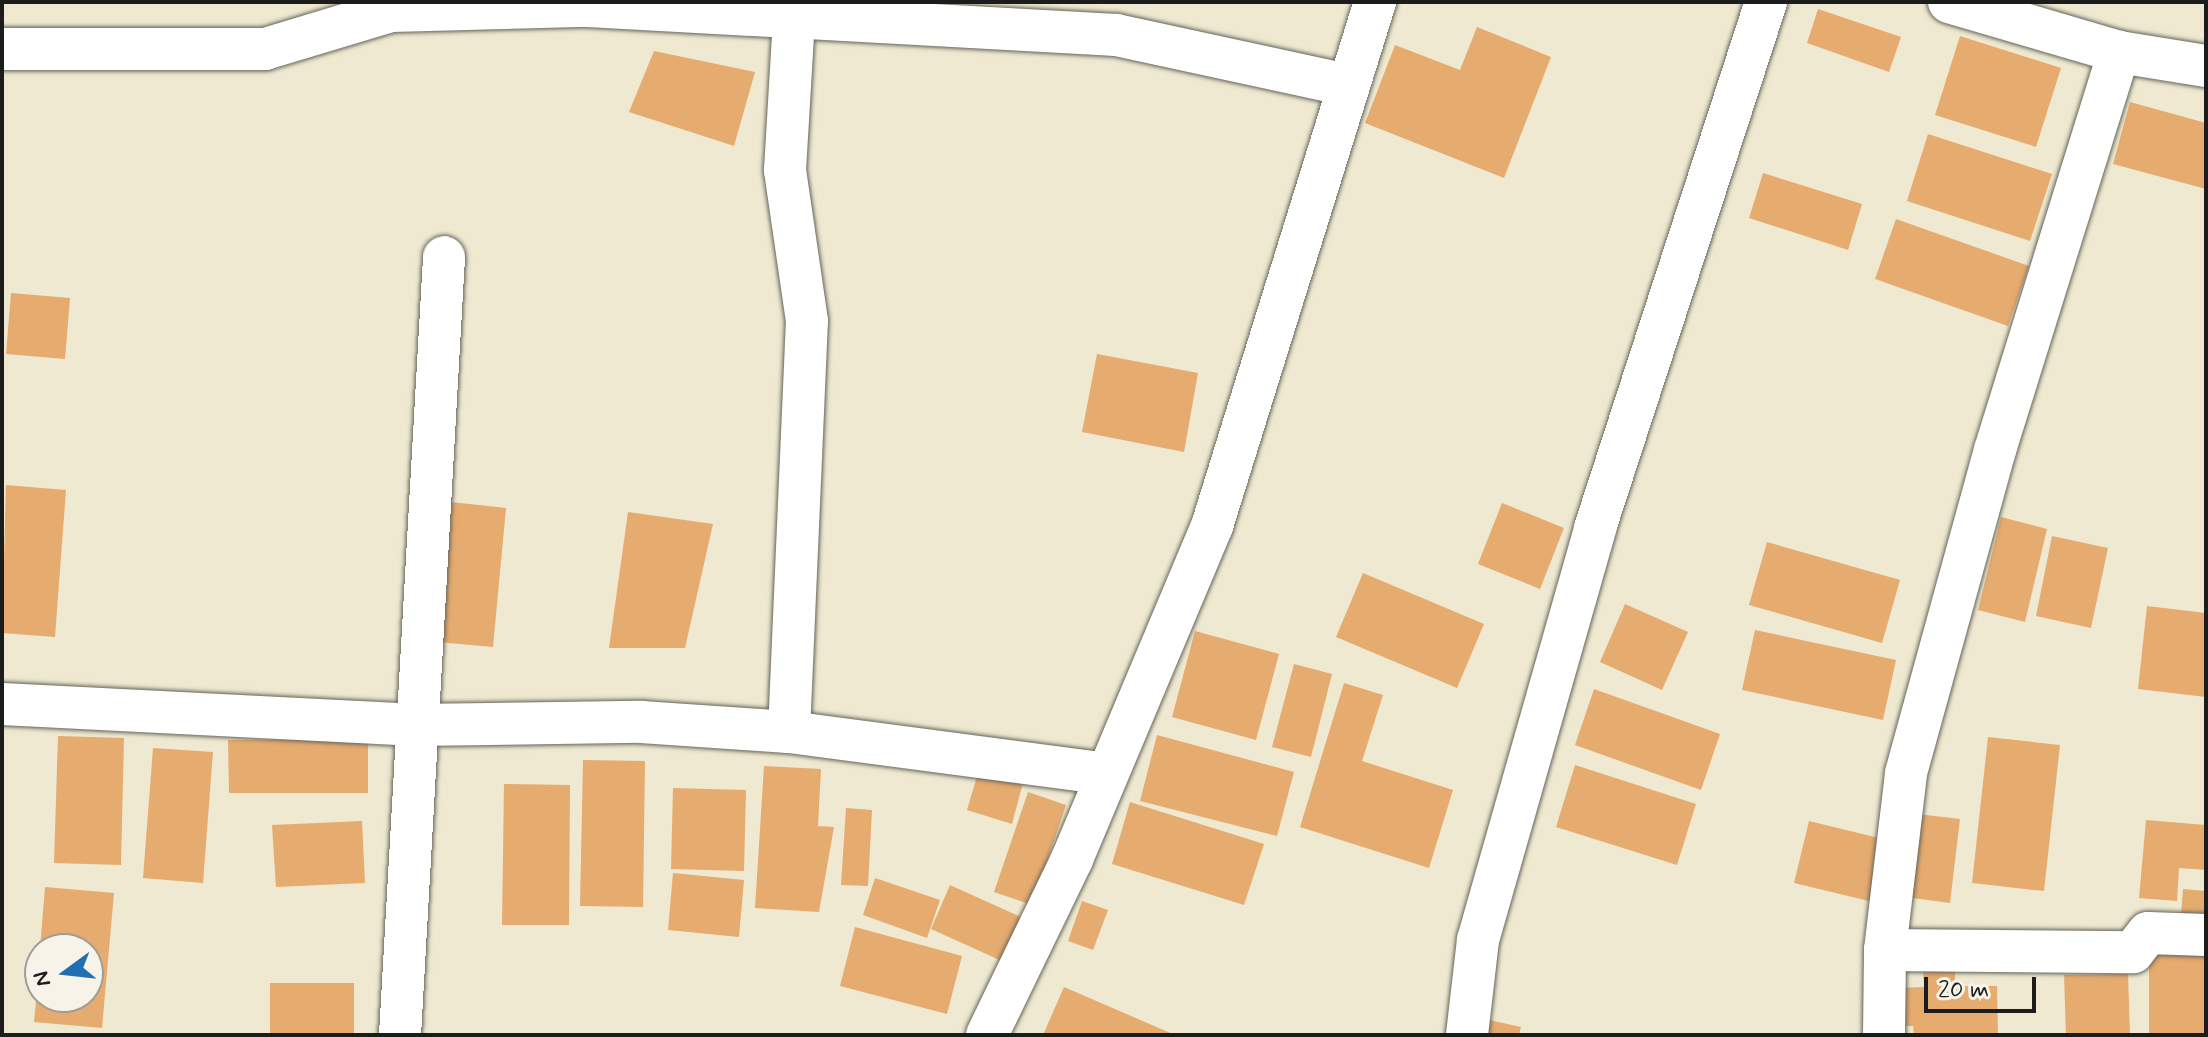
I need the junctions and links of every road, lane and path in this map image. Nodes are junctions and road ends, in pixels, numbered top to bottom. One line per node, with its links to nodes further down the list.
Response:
1 (1375, 2): 8 (street)
2 (1766, 2): 18 (street)
3 (1949, 2): 6 (street)
4 (794, 18): 5 (street); 8 (street); 12 (street)
5 (2, 49)
6 (2119, 52): 7 (street); 15 (street)
7 (2206, 66)
8 (1348, 85): 13 (street)
9 (444, 257): 11 (street)
10 (2, 704): 11 (street)
11 (412, 725): 12 (street); 16 (street)
12 (789, 732): 13 (street)
13 (1102, 773): 17 (street)
14 (2206, 935): 15 (street)
15 (1885, 950): 19 (street)
16 (400, 1035)
17 (987, 1035)
18 (1467, 1035)
19 (1884, 1035)

